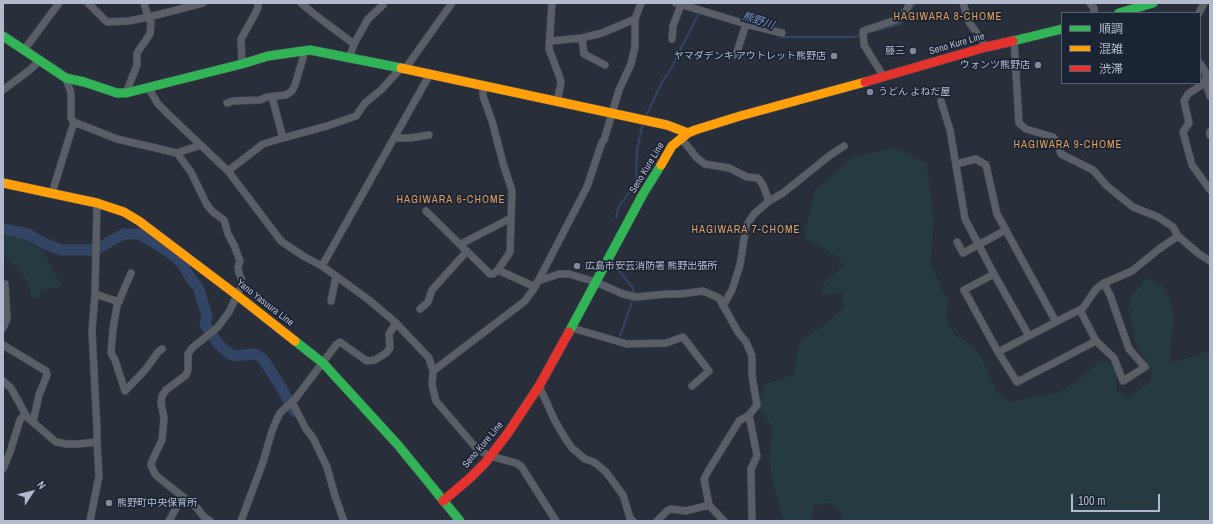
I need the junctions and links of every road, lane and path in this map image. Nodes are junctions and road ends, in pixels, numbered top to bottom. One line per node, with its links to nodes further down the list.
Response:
1 (59, 3): 32 (street)
2 (88, 3): 20 (street)
3 (144, 3): 20 (street)
4 (203, 3): 20 (street)
5 (258, 3): 37 (street)
6 (301, 3): 30 (street)
7 (452, 3): 40 (street)
8 (552, 3): 28 (street)
9 (641, 3): 21 (street)
10 (910, 3): 42 (street)
11 (963, 3): 31 (street)
12 (1090, 3): 17 (street)
13 (1153, 3): 18 (main road)
14 (1204, 3): 19 (street)
15 (678, 4): 22 (street); 27 (street)
16 (383, 5): 30 (street)
17 (1094, 12)
18 (1122, 12)
19 (1199, 12)
20 (148, 17): 49 (street)
21 (636, 19): 26 (street); 55 (street)
22 (746, 24): 24 (street); 34 (street)
23 (1061, 29): 29 (main road, Seno Kure Line)
24 (782, 33)
25 (3, 36): 32 (main road)
26 (582, 38): 28 (street); 38 (street)
27 (672, 39)
28 (550, 40): 53 (street)
29 (1014, 40): 31 (main road, Seno Kure Line); 74 (street)
30 (354, 44): 35 (street)
31 (986, 47): 42 (main road, Seno Kure Line)
32 (24, 50): 36 (main road)
33 (305, 51): 35 (main road); 37 (main road); 51 (street)
34 (736, 55)
35 (349, 59): 40 (main road)
36 (38, 61): 43 (main road); 48 (street)
37 (242, 64): 47 (main road)
38 (605, 65)
39 (1201, 65): 44 (street)
40 (403, 69): 41 (main road); 59 (street)
41 (430, 74): 46 (main road); 60 (street)
42 (884, 77): 58 (main road, Seno Kure Line)
43 (66, 78): 49 (main road); 56 (street)
44 (1202, 82): 50 (street)
45 (1200, 84): 67 (street)
46 (483, 86): 53 (main road); 72 (street)
47 (148, 87): 49 (main road); 61 (street)
48 (3, 90)
49 (126, 93)
50 (1210, 96)
51 (272, 97): 54 (street); 59 (street)
52 (941, 101): 64 (street)
53 (557, 102): 55 (main road)
54 (227, 103)
55 (612, 114): 58 (main road); 88 (street)
56 (74, 122): 63 (street); 68 (street)
57 (429, 135): 60 (street)
58 (684, 136): 69 (street); 85 (main road, Seno Kure Line)
59 (283, 138): 65 (street)
60 (394, 138): 80 (street)
61 (201, 145): 63 (street); 65 (street)
62 (844, 146): 69 (street)
63 (177, 153): 90 (street)
64 (956, 164): 73 (street); 77 (street)
65 (228, 171): 80 (street)
66 (3, 183): 68 (main road, Yano Yasuura Line)
67 (1210, 190)
68 (52, 193): 70 (main road, Yano Yasuura Line)
69 (769, 201): 93 (street)
70 (97, 203): 89 (street); 90 (main road, Yano Yasuura Line)
71 (426, 210): 76 (street)
72 (511, 218): 76 (street); 81 (street)
73 (1006, 230): 77 (street); 97 (street)
74 (1178, 236): 79 (street); 86 (street)
75 (957, 242): 77 (street)
76 (461, 244): 78 (street)
77 (978, 245): 83 (street)
78 (467, 251): 81 (street); 94 (street)
79 (1210, 261)
80 (322, 266): 84 (street)
81 (498, 270): 88 (street)
82 (131, 272): 92 (street)
83 (994, 274): 100 (street); 104 (street)
84 (336, 276): 91 (street); 96 (street)
85 (596, 282): 88 (street); 93 (street); 99 (main road, Seno Kure Line)
86 (1104, 283): 95 (street); 101 (street)
87 (5, 284): 98 (street)
88 (537, 284): 106 (street)
89 (95, 294): 92 (street); 114 (street)
90 (238, 296): 105 (main road, Yano Yasuura Line); 117 (street)
91 (331, 301)
92 (119, 302): 103 (street)
93 (723, 306): 112 (street)
94 (420, 309)
95 (1080, 310): 97 (street); 101 (street)
96 (396, 322): 105 (street); 106 (street)
97 (1056, 322): 100 (street)
98 (3, 328)
99 (572, 328): 108 (main road, Seno Kure Line); 109 (street)
100 (1029, 336): 104 (street)
101 (1096, 341): 104 (street)
102 (3, 346): 113 (street)
103 (162, 350)
104 (998, 352)
105 (323, 363): 110 (street); 118 (main road, Yano Yasuura Line)
106 (433, 371): 115 (street)
107 (3, 381): 111 (street)
108 (539, 386): 115 (main road, Seno Kure Line); 127 (street)
109 (692, 386)
110 (292, 402): 123 (street); 124 (street)
111 (25, 414): 113 (street); 116 (street)
112 (749, 416): 119 (street); 130 (street)
113 (33, 422): 114 (street)
114 (96, 442): 120 (street)
115 (490, 456): 118 (main road, Seno Kure Line); 126 (street)
116 (3, 469)
117 (182, 497): 121 (street); 122 (street)
118 (443, 501): 125 (main road, Yano Yasuura Line)
119 (709, 505): 128 (street); 129 (street)
120 (90, 521)
121 (169, 521)
122 (210, 521)
123 (241, 521)
124 (344, 521)
125 (460, 521)
126 (556, 521)
127 (633, 521)
128 (657, 521)
129 (724, 521)
130 (752, 521)

